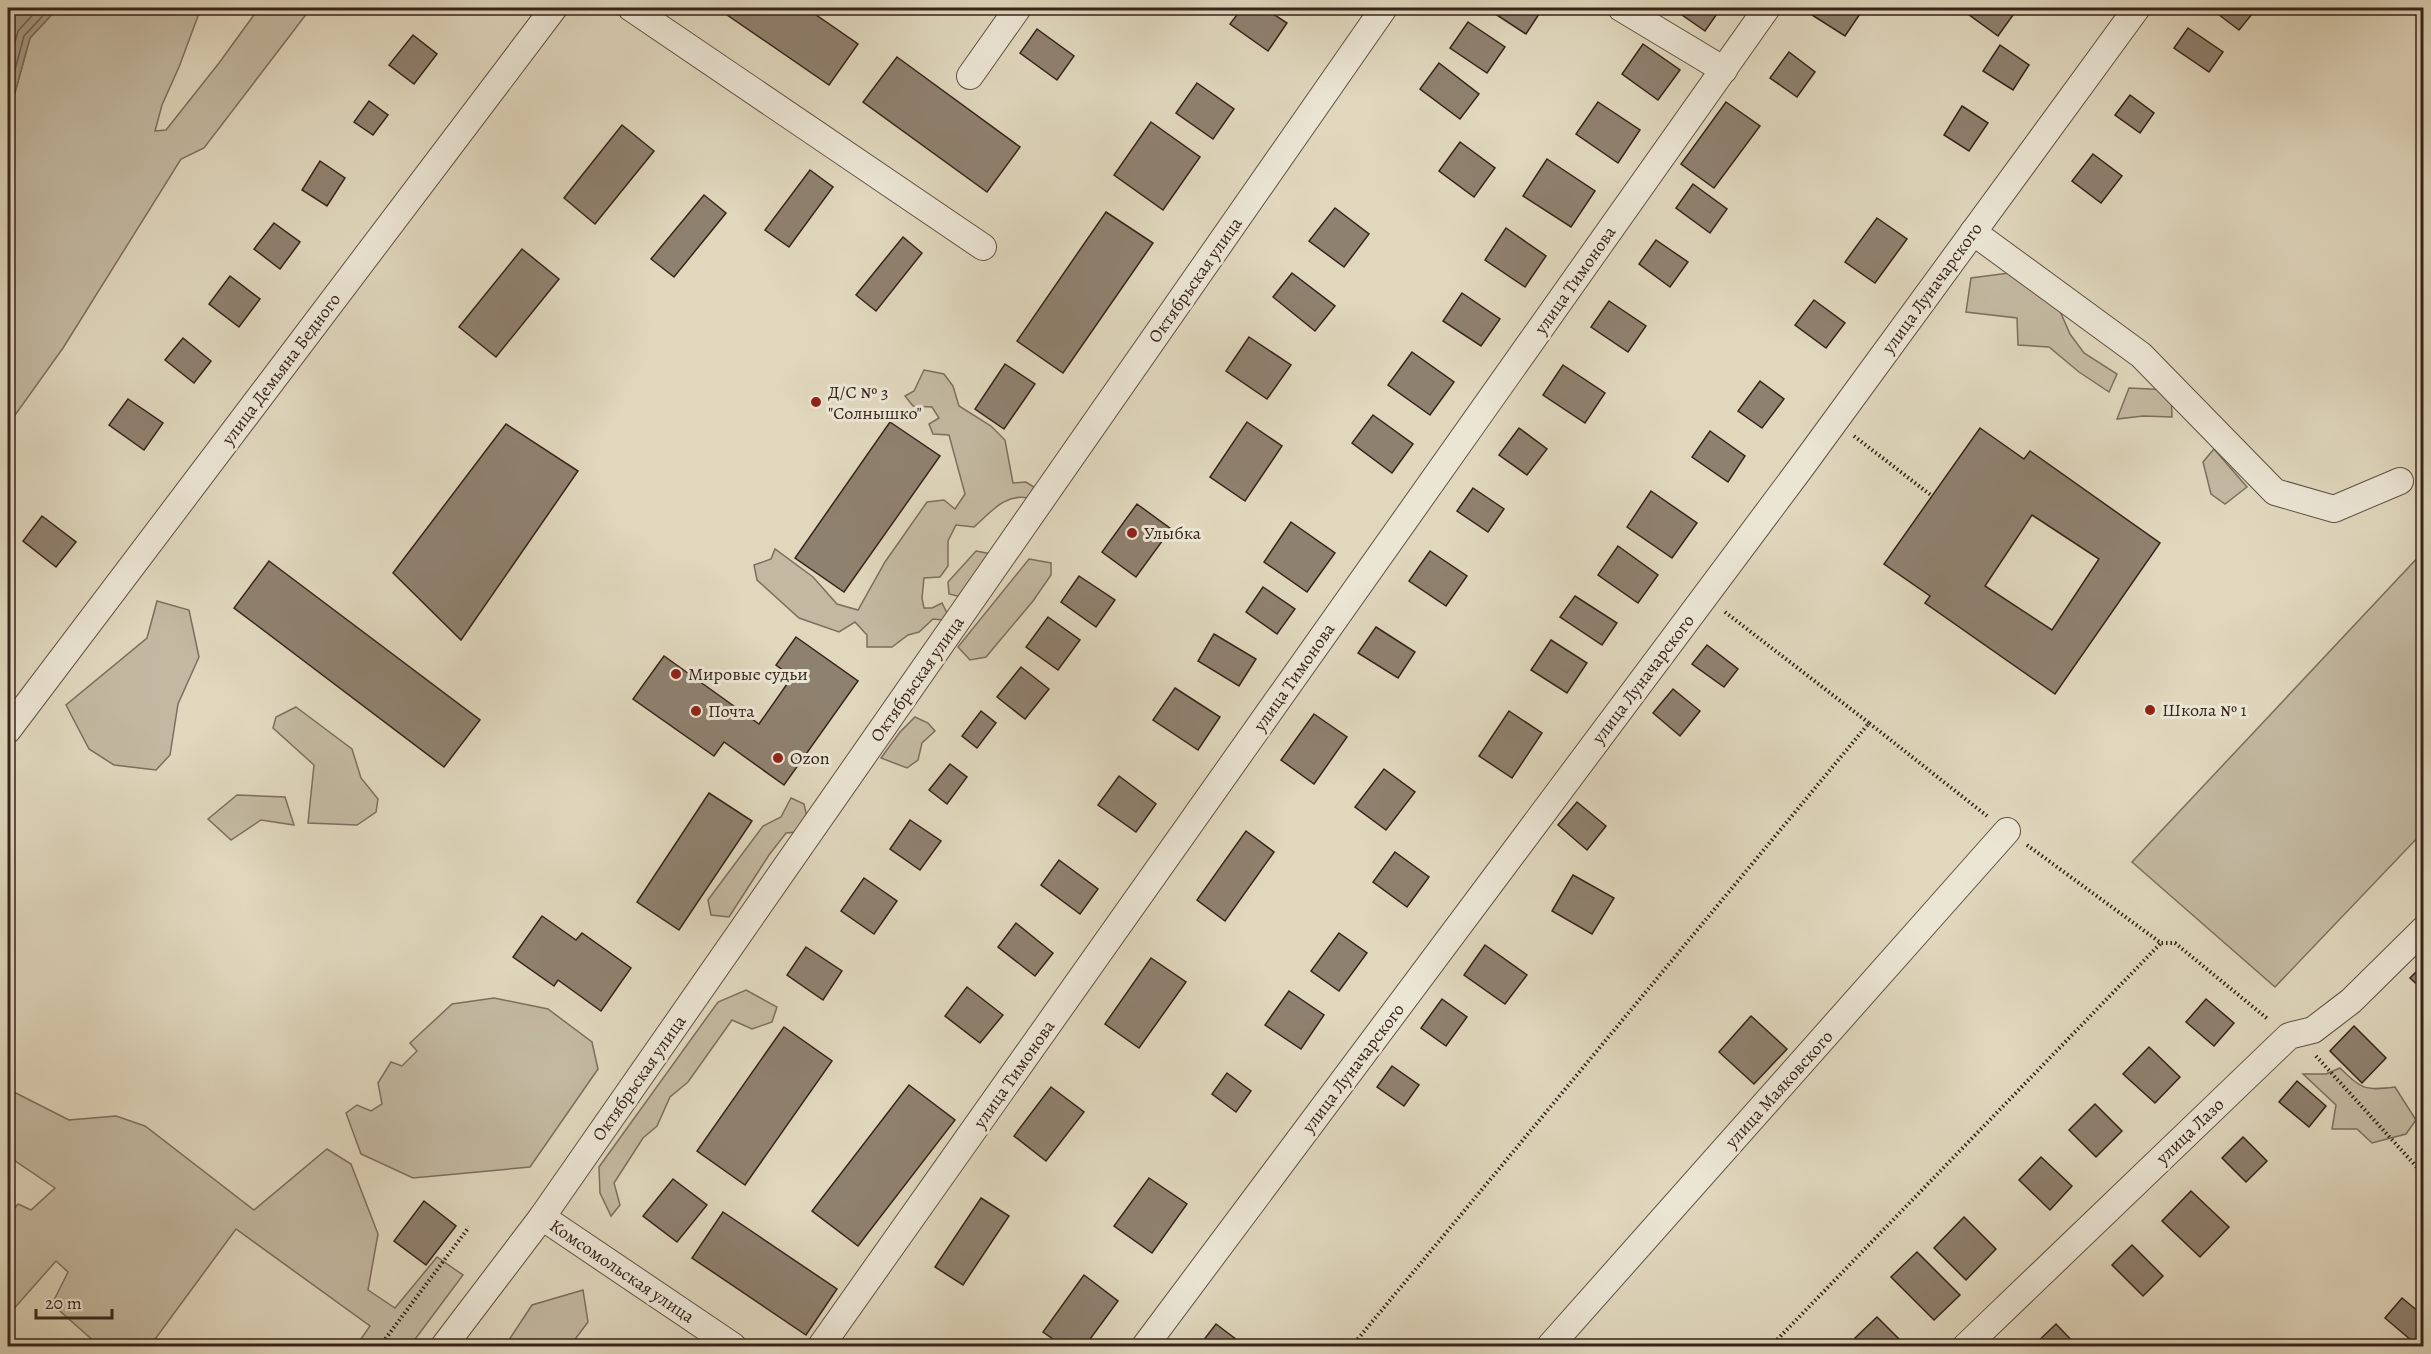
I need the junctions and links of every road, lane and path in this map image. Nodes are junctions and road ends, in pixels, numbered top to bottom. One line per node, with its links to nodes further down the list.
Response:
1 (554, 8): 17 (street, улица Демьяна Бедного)
2 (631, 8): 11 (street)
3 (1018, 8): 9 (street)
4 (1384, 8): 20 (street, Октябрьская улица)
5 (1621, 8): 8 (street)
6 (1767, 8): 8 (street, улица Тимонова)
7 (2137, 8): 10 (street, улица Луначарского)
8 (1724, 70): 25 (street, улица Тимонова)
9 (970, 76)
10 (1973, 232): 12 (street, улица Луначарского); 13 (street)
11 (983, 247)
12 (1835, 422): 14 (path); 15 (street, улица Луначарского)
13 (2400, 481)
14 (1932, 496)
15 (1705, 597): 16 (path); 26 (street, улица Луначарского)
16 (1869, 723): 18 (path); 27 (path)
17 (8, 730)
18 (2007, 831): 28 (street, улица Маяковского); 29 (path)
19 (2424, 929): 30 (street, улица Лазо)
20 (542, 1217): 23 (street, Октябрьская улица); 24 (street, Комсомольская улица)
21 (469, 1227): 22 (path)
22 (380, 1347)
23 (444, 1347)
24 (733, 1347)
25 (821, 1347)
26 (1144, 1347)
27 (1352, 1347)
28 (1550, 1347)
29 (1771, 1347)
30 (1966, 1347)

